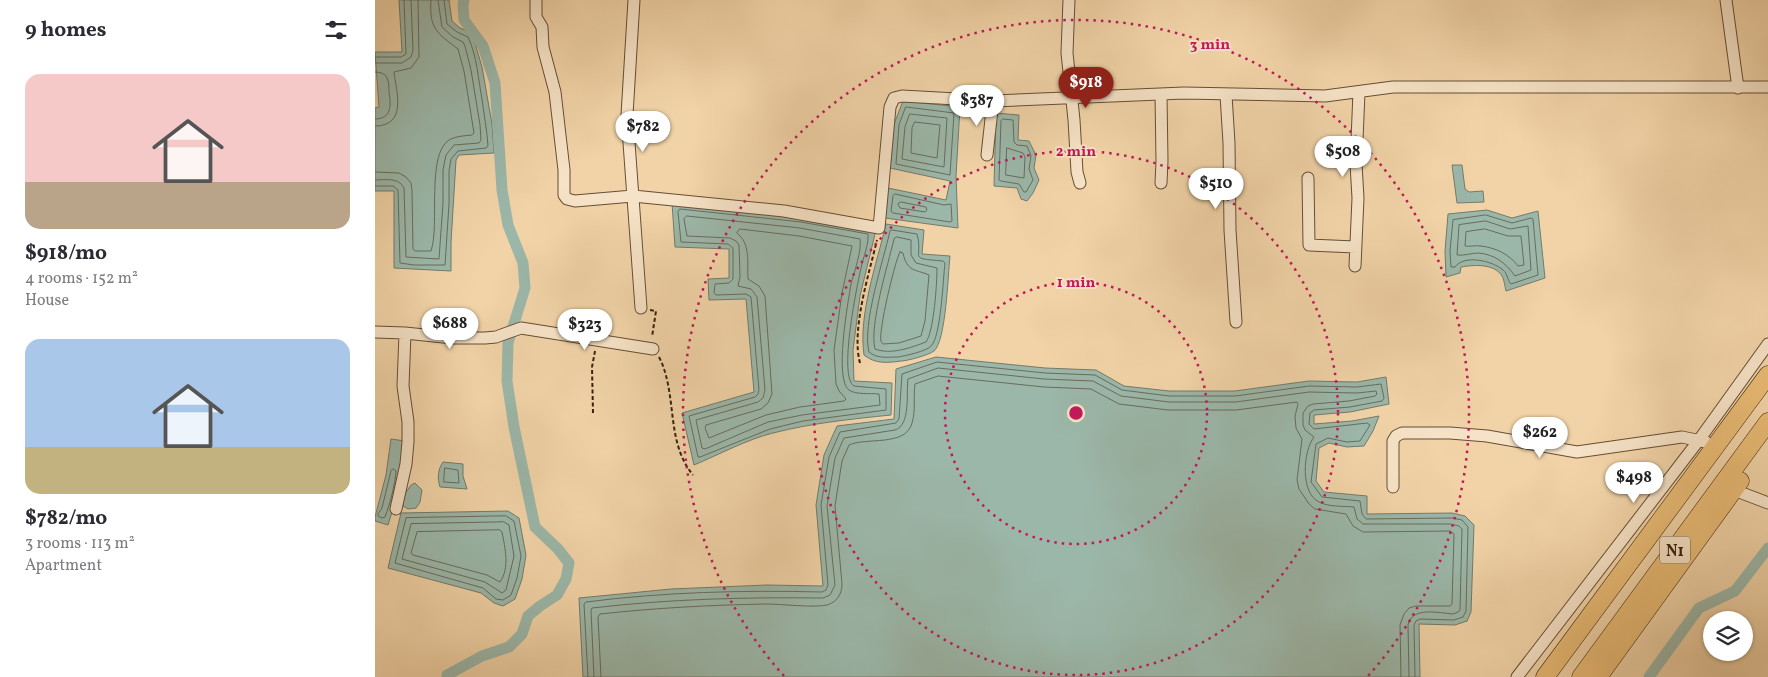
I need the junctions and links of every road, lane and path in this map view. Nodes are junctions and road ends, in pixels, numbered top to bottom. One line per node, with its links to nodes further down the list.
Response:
1 (536, 0): 16 (street)
2 (634, 0): 16 (street)
3 (1069, 0): 10 (street)
4 (1726, 0): 6 (street)
5 (1768, 87): 6 (street)
6 (1738, 88): 7 (street)
7 (1359, 92): 9 (street); 18 (street)
8 (1161, 94): 9 (street); 10 (street); 15 (street)
9 (1226, 95): 21 (street)
10 (1071, 98): 11 (street); 14 (street)
11 (993, 101): 12 (street); 17 (street)
12 (987, 155)
13 (1308, 178): 18 (street)
14 (1080, 183)
15 (1161, 183)
16 (633, 196): 17 (street); 20 (street)
17 (879, 228): 27 (path)
18 (1355, 248): 19 (street)
19 (1355, 266)
20 (641, 308): 26 (path)
21 (1236, 322)
22 (375, 332): 23 (street)
23 (405, 333): 24 (street); 37 (street)
24 (595, 339): 26 (street); 29 (path)
25 (1768, 344): 31 (street)
26 (653, 349): 33 (path)
27 (860, 363)
28 (1768, 375): 31 (highway, N1)
29 (593, 413)
30 (1768, 422): 40 (highway, N1)
31 (1708, 442): 34 (street); 38 (street); 39 (highway, N1)
32 (1768, 442): 35 (highway)
33 (693, 474)
34 (1393, 487)
35 (1734, 490): 36 (street); 41 (highway)
36 (1768, 503)
37 (396, 509)
38 (1517, 677)
39 (1545, 677)
40 (1581, 677)
41 (1598, 677)

